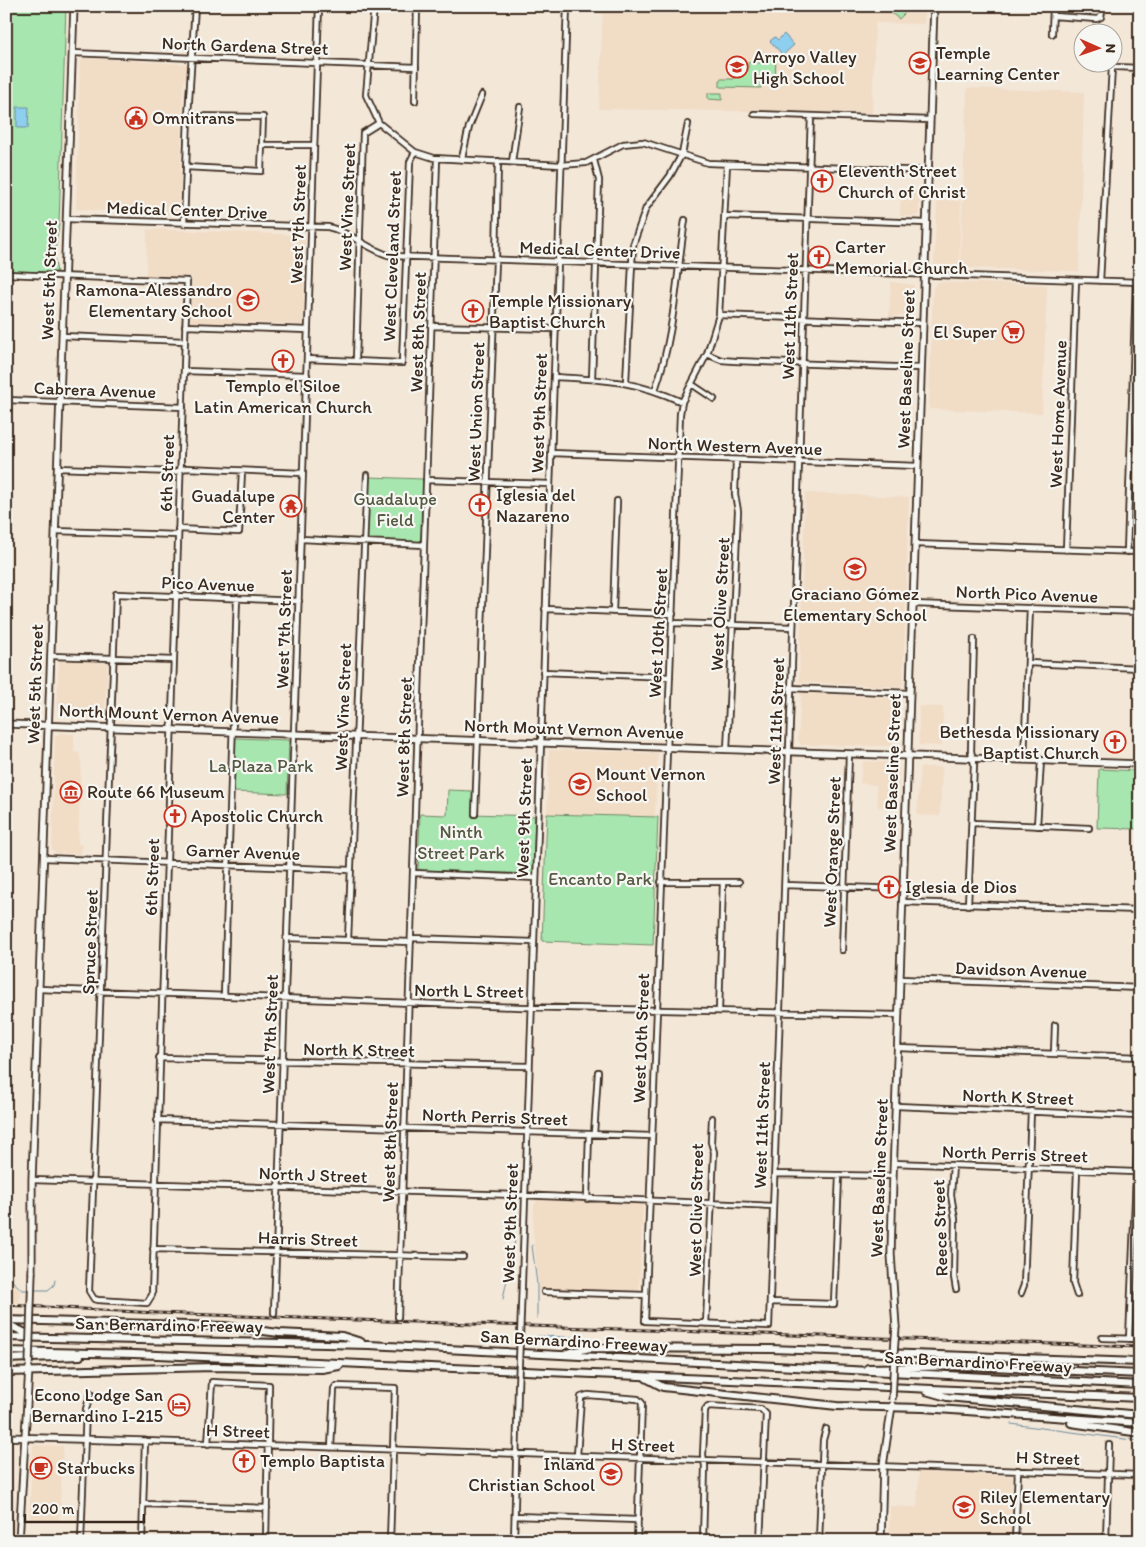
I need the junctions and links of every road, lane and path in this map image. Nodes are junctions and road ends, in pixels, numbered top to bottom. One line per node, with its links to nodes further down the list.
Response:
1 (74, 6): 12 (main road, West 5th Street)
2 (195, 6): 13 (street)
3 (319, 6): 14 (street, West 7th Street)
4 (374, 6): 15 (street)
5 (417, 6): 16 (street)
6 (567, 6): 39 (street, West 9th Street)
7 (934, 6): 26 (main road, West Baseline Street)
8 (1053, 6): 10 (street)
9 (1103, 6): 10 (street)
10 (1053, 16): 11 (street)
11 (1052, 34)
12 (72, 53): 13 (street, North Gardena Street); 44 (main road, West 5th Street)
13 (193, 58): 14 (street, North Gardena Street); 24 (street)
14 (317, 62): 15 (street, North Gardena Street); 30 (street, West 7th Street)
15 (369, 64): 16 (street, North Gardena Street); 27 (street)
16 (416, 67): 21 (street)
17 (1124, 67): 18 (street)
18 (1140, 68)
19 (1112, 72): 64 (street)
20 (482, 95): 33 (street)
21 (416, 101)
22 (520, 107): 37 (street)
23 (754, 114): 25 (street)
24 (188, 116): 29 (street); 40 (street)
25 (812, 116): 26 (street); 41 (street, West 11th Street)
26 (930, 120): 42 (main road, West Baseline Street)
27 (379, 123): 31 (street); 50 (street, West Vine Street)
28 (688, 124): 32 (street)
29 (263, 145): 30 (street); 40 (street)
30 (314, 145): 49 (street, West 7th Street)
31 (415, 152): 34 (street); 51 (street, West Cleveland Street)
32 (682, 154): 35 (street); 38 (street); 56 (street)
33 (462, 158): 34 (street); 36 (street)
34 (437, 159): 52 (street, West 8th Street)
35 (594, 160): 39 (street); 55 (street)
36 (498, 161): 37 (street); 53 (street, West Union Street)
37 (512, 162): 39 (street)
38 (727, 164): 41 (street); 43 (street, West 10th Street)
39 (561, 165): 54 (street, West 9th Street)
40 (186, 167): 48 (street)
41 (810, 167): 42 (street); 45 (street, West 11th Street)
42 (928, 171): 47 (main road, West Baseline Street)
43 (725, 216): 45 (street); 58 (street, West 10th Street)
44 (66, 219): 48 (street, Medical Center Drive); 61 (main road, West 5th Street)
45 (808, 219): 47 (street); 59 (street, West 11th Street)
46 (685, 220): 57 (street)
47 (927, 223): 62 (main road, West Baseline Street)
48 (184, 224): 49 (street, Medical Center Drive)
49 (312, 227): 50 (street, Medical Center Drive); 73 (street, West 7th Street)
50 (359, 241): 51 (street, Medical Center Drive); 78 (street, West Vine Street)
51 (406, 256): 52 (street, Medical Center Drive); 78 (street, West Cleveland Street)
52 (434, 258): 53 (street, Medical Center Drive); 70 (street, West 8th Street)
53 (496, 260): 54 (street, Medical Center Drive); 71 (street, West Union Street)
54 (558, 262): 55 (street, Medical Center Drive); 72 (street, West 9th Street)
55 (596, 264): 56 (street, Medical Center Drive); 84 (street)
56 (632, 265): 57 (street, Medical Center Drive); 85 (street)
57 (678, 267): 58 (street, Medical Center Drive); 87 (street)
58 (723, 269): 59 (street, Medical Center Drive); 66 (street, West 10th Street)
59 (806, 270): 62 (street, Medical Center Drive); 67 (street, West 11th Street)
60 (6, 274): 61 (street)
61 (64, 276): 69 (street, 6th Street); 74 (main road, West 5th Street)
62 (925, 276): 63 (street, Medical Center Drive); 68 (main road, West Baseline Street)
63 (1076, 280): 64 (street, Medical Center Drive); 113 (street, West Home Avenue)
64 (1100, 281): 65 (street, Medical Center Drive)
65 (1138, 282): 114 (street)
66 (719, 315): 67 (street); 76 (street, West 10th Street)
67 (804, 319): 68 (street); 79 (street, West 11th Street)
68 (923, 323): 80 (main road, West Baseline Street)
69 (186, 326): 73 (street); 75 (street, 6th Street)
70 (431, 326): 71 (street); 103 (street, West 8th Street)
71 (494, 328): 72 (street); 104 (street, West Union Street)
72 (556, 329): 83 (street, West 9th Street)
73 (308, 330): 77 (street, West 7th Street)
74 (62, 336): 75 (street); 90 (main road, West 5th Street)
75 (185, 341): 81 (street, 6th Street)
76 (707, 354): 79 (street); 86 (street, West 10th Street)
77 (307, 359): 78 (street); 82 (street, West 7th Street)
78 (356, 360)
79 (802, 363): 80 (street); 96 (street, West 11th Street)
80 (922, 368): 97 (main road, West Baseline Street)
81 (184, 371): 82 (street); 92 (street, 6th Street)
82 (307, 375): 101 (street, West 7th Street)
83 (554, 377): 84 (street); 93 (street, West 9th Street)
84 (592, 379): 85 (street)
85 (626, 382): 87 (street)
86 (693, 385): 88 (street); 91 (street, West 10th Street)
87 (656, 390): 91 (street)
88 (714, 399)
89 (6, 400): 90 (street, Cabrera Avenue)
90 (60, 402): 92 (street, Cabrera Avenue); 98 (main road, West 5th Street)
91 (682, 402): 94 (street, West 10th Street)
92 (183, 407): 99 (street, 6th Street)
93 (551, 453): 94 (street, North Western Avenue); 105 (street, West 9th Street)
94 (678, 458): 95 (street, North Western Avenue); 125 (street, West 10th Street)
95 (736, 460): 96 (street, North Western Avenue); 127 (street, West Olive Street)
96 (799, 463): 97 (street, North Western Avenue); 128 (street, West 11th Street)
97 (918, 466): 111 (main road, West Baseline Street)
98 (57, 468): 99 (street); 107 (main road, West 5th Street)
99 (180, 470): 100 (street); 108 (street, 6th Street)
100 (242, 471): 101 (street); 108 (street)
101 (303, 473): 109 (street, West 7th Street)
102 (367, 475): 110 (street, West Vine Street)
103 (426, 480): 104 (street); 112 (street, West 8th Street)
104 (487, 482): 105 (street); 147 (street, West Union Street)
105 (550, 484): 122 (street, West 9th Street)
106 (617, 501): 123 (street)
107 (55, 530): 108 (street); 130 (main road, West 5th Street)
108 (178, 532): 117 (street, 6th Street)
109 (301, 539): 110 (street); 119 (street, West 7th Street)
110 (364, 541): 112 (street); 145 (street, West Vine Street)
111 (915, 544): 113 (street); 120 (main road, West Baseline Street)
112 (424, 545): 146 (street, West 8th Street)
113 (1066, 550): 114 (street)
114 (1127, 552): 115 (street)
115 (1140, 552)
116 (116, 594): 117 (street, Pico Avenue); 131 (street, Spruce Street)
117 (176, 596): 118 (street, Pico Avenue); 132 (street, 6th Street)
118 (237, 598): 119 (street, Pico Avenue); 143 (street)
119 (299, 601): 144 (street, West 7th Street)
120 (912, 604): 121 (street, North Pico Avenue); 138 (main road, West Baseline Street)
121 (1030, 608): 124 (street, North Pico Avenue); 133 (street)
122 (545, 609): 123 (street); 135 (street, West 9th Street)
123 (614, 612): 125 (street)
124 (1140, 612)
125 (673, 614): 126 (street, West 10th Street)
126 (673, 623): 127 (street); 136 (street, West 10th Street)
127 (733, 625): 128 (street); 150 (street, West Olive Street)
128 (793, 627): 137 (street, West 11th Street)
129 (974, 639): 154 (street)
130 (51, 656): 131 (street); 140 (main road, West 5th Street)
131 (114, 657): 132 (street); 141 (street, Spruce Street)
132 (174, 660): 142 (street, 6th Street)
133 (1028, 664): 134 (street); 155 (street)
134 (1140, 668)
135 (543, 672): 136 (street); 148 (street, West 9th Street)
136 (670, 677): 149 (street, West 10th Street)
137 (790, 688): 138 (street); 151 (street, West 11th Street)
138 (910, 693): 153 (main road, West Baseline Street)
139 (6, 724): 140 (main road, North Mount Vernon Avenue)
140 (48, 725): 141 (main road, North Mount Vernon Avenue); 162 (main road, West 5th Street)
141 (111, 727): 142 (main road, North Mount Vernon Avenue); 163 (street, Spruce Street)
142 (172, 729): 143 (main road, North Mount Vernon Avenue); 164 (street, 6th Street)
143 (232, 732): 144 (main road, North Mount Vernon Avenue); 165 (street)
144 (294, 734): 145 (main road, North Mount Vernon Avenue); 166 (street, West 7th Street)
145 (356, 736): 146 (main road, North Mount Vernon Avenue); 167 (street, West Vine Street)
146 (418, 739): 147 (main road, North Mount Vernon Avenue); 168 (street, West 8th Street)
147 (478, 741): 148 (main road, North Mount Vernon Avenue); 158 (street, West Union Street)
148 (541, 743): 149 (main road, North Mount Vernon Avenue); 169 (street, West 9th Street)
149 (666, 748): 150 (main road, North Mount Vernon Avenue); 170 (street, West 10th Street)
150 (727, 750): 151 (main road, North Mount Vernon Avenue)
151 (788, 752): 152 (main road, North Mount Vernon Avenue); 173 (street, West 11th Street)
152 (850, 754): 153 (main road, North Mount Vernon Avenue); 174 (street, West Orange Street)
153 (907, 756): 154 (main road, North Mount Vernon Avenue); 175 (main road, West Baseline Street)
154 (973, 758): 155 (main road, North Mount Vernon Avenue); 159 (street)
155 (1024, 760): 156 (main road, North Mount Vernon Avenue)
156 (1041, 760): 157 (main road, North Mount Vernon Avenue); 160 (street)
157 (1140, 764)
158 (475, 814)
159 (973, 823): 160 (street); 177 (street)
160 (1038, 826): 161 (street)
161 (1089, 828)
162 (44, 858): 163 (street, Garner Avenue); 186 (main road, West 5th Street)
163 (107, 861): 164 (street, Garner Avenue); 187 (street, Spruce Street)
164 (167, 863): 165 (street, Garner Avenue); 188 (street, 6th Street)
165 (228, 865): 166 (street, Garner Avenue); 189 (street)
166 (289, 867): 167 (street, Garner Avenue); 179 (street, West 7th Street)
167 (351, 870): 180 (street, West Vine Street)
168 (413, 873): 169 (street); 181 (street, West 8th Street)
169 (536, 878): 182 (street, West 9th Street)
170 (661, 882): 171 (street); 193 (street, West 10th Street)
171 (723, 882): 172 (street); 194 (street)
172 (739, 882)
173 (785, 885): 174 (street); 195 (street, West 11th Street)
174 (844, 888): 175 (street); 183 (street, West Orange Street)
175 (903, 889): 176 (main road, West Baseline Street)
176 (902, 902): 177 (street); 184 (main road, West Baseline Street)
177 (968, 905): 178 (street)
178 (1140, 910)
179 (286, 938): 180 (street); 190 (street, West 7th Street)
180 (348, 940): 181 (street)
181 (411, 940): 182 (street); 191 (street, West 8th Street)
182 (534, 942): 192 (street, West 9th Street)
183 (842, 950)
184 (900, 979): 185 (street, Davidson Avenue); 196 (main road, West Baseline Street)
185 (1140, 988)
186 (39, 989): 187 (street, North L Street); 226 (main road, West 5th Street)
187 (102, 992): 188 (street, North L Street); 227 (street, Spruce Street)
188 (161, 994): 189 (street, North L Street); 201 (street, 6th Street)
189 (224, 996): 190 (street, North L Street)
190 (284, 999): 191 (street, North L Street); 202 (street, West 7th Street)
191 (408, 1003): 192 (street, North L Street); 203 (street, West 8th Street)
192 (531, 1006): 193 (street, North L Street); 204 (street, West 9th Street)
193 (656, 1010): 194 (street, North L Street); 216 (street, West 10th Street)
194 (719, 1011): 195 (street, North L Street)
195 (780, 1013): 196 (street, North L Street); 223 (street, West 11th Street)
196 (899, 1015): 198 (main road, West Baseline Street)
197 (1054, 1025): 199 (street)
198 (898, 1048): 199 (street); 207 (main road, West Baseline Street)
199 (1054, 1053): 200 (street)
200 (1140, 1056)
201 (159, 1058): 202 (street, North K Street); 211 (street, 6th Street)
202 (282, 1062): 203 (street, North K Street); 212 (street, West 7th Street)
203 (406, 1065): 204 (street, North K Street); 213 (street, West 8th Street)
204 (529, 1066): 214 (street, West 9th Street)
205 (598, 1072): 215 (street)
206 (1140, 1085): 209 (street)
207 (896, 1106): 208 (street, North K Street); 218 (main road, West Baseline Street)
208 (1031, 1111): 209 (street, North K Street); 220 (street)
209 (1138, 1116): 217 (street)
210 (712, 1118): 234 (street, West Olive Street)
211 (157, 1120): 212 (street, North Perris Street); 228 (street, 6th Street)
212 (280, 1124): 213 (street, North Perris Street); 229 (street, West 7th Street)
213 (404, 1128): 214 (street, North Perris Street); 230 (street, West 8th Street)
214 (527, 1132): 215 (street, North Perris Street); 231 (street, West 9th Street)
215 (591, 1134): 216 (street, North Perris Street); 232 (street)
216 (652, 1136): 233 (street, West 10th Street)
217 (1138, 1157): 222 (street)
218 (894, 1164): 219 (street, North Perris Street); 225 (main road, West Baseline Street)
219 (953, 1165): 220 (street, North Perris Street); 242 (street, Reece Street)
220 (1028, 1168): 221 (street, North Perris Street); 244 (street)
221 (1077, 1170): 222 (street, North Perris Street); 247 (street)
222 (1136, 1172): 240 (street)
223 (774, 1174): 224 (street); 235 (street, West 11th Street)
224 (839, 1175): 225 (street); 248 (street)
225 (893, 1176): 262 (main road, West Baseline Street, bridge)
226 (32, 1180): 227 (street, North J Street); 252 (main road, West 5th Street, bridge)
227 (95, 1182): 228 (street, North J Street); 245 (street, Spruce Street)
228 (155, 1183): 229 (street, North J Street); 236 (street, 6th Street)
229 (278, 1188): 230 (street, North J Street); 237 (street, West 7th Street)
230 (402, 1191): 231 (street, North J Street); 238 (street, West 8th Street)
231 (525, 1196): 232 (street, North J Street); 292 (street, West 9th Street, bridge)
232 (587, 1199): 233 (street, North J Street)
233 (649, 1201): 234 (street, North J Street); 246 (street, West 10th Street)
234 (711, 1204): 235 (street, North J Street); 253 (street, West Olive Street)
235 (773, 1206): 248 (street, West 11th Street)
236 (153, 1249): 237 (street, Harris Street); 245 (street, 6th Street)
237 (276, 1252): 238 (street, Harris Street); 249 (street, West 7th Street)
238 (400, 1256): 239 (street, Harris Street); 250 (street, West 8th Street)
239 (463, 1257)
240 (1133, 1259): 241 (street); 258 (street)
241 (1140, 1260)
242 (956, 1289)
243 (544, 1292): 246 (street)
244 (1021, 1293)
245 (152, 1295)
246 (646, 1295): 253 (street, West 10th Street)
247 (1077, 1296)
248 (770, 1302): 253 (street, West 11th Street)
249 (274, 1313)
250 (398, 1317)
251 (6, 1320): 252 (highway)
252 (30, 1320): 260 (highway); 268 (main road, West 5th Street, bridge)
253 (706, 1324)
254 (6, 1327): 255 (highway)
255 (33, 1336): 256 (highway, San Bernardino Freeway); 260 (highway, San Bernardino Freeway)
256 (6, 1337)
257 (1102, 1338): 258 (street)
258 (1129, 1339): 259 (street)
259 (1140, 1339)
260 (369, 1345): 264 (highway, San Bernardino Freeway)
261 (6, 1351): 263 (highway, San Bernardino Freeway)
262 (894, 1353): 264 (highway); 266 (highway); 277 (main road, West Baseline Street, bridge)
263 (134, 1354): 265 (highway); 267 (highway, San Bernardino Freeway)
264 (558, 1355): 269 (highway, San Bernardino Freeway)
265 (6, 1359)
266 (1140, 1363)
267 (350, 1364): 268 (highway); 272 (highway, San Bernardino Freeway)
268 (29, 1368): 270 (highway); 284 (main road, West 5th Street)
269 (817, 1369): 271 (highway); 273 (highway, San Bernardino Freeway)
270 (6, 1372)
271 (1140, 1374)
272 (645, 1377): 274 (highway, San Bernardino Freeway); 277 (highway)
273 (1140, 1385)
274 (913, 1388): 276 (highway, San Bernardino Freeway); 278 (highway)
275 (92, 1393): 285 (street)
276 (1140, 1398)
277 (892, 1404): 279 (highway); 298 (main road, West Baseline Street)
278 (1140, 1415)
279 (1064, 1419): 280 (highway); 282 (highway)
280 (1140, 1423)
281 (826, 1429): 297 (street)
282 (1140, 1433)
283 (6, 1437): 284 (main road)
284 (24, 1437): 285 (main road); 307 (main road, West 5th Street)
285 (85, 1440): 286 (main road); 308 (street)
286 (145, 1442): 287 (street, H Street); 302 (street)
287 (208, 1444): 289 (street, H Street); 289 (street)
288 (1109, 1445): 300 (street)
289 (269, 1446): 290 (street, H Street); 303 (street)
290 (331, 1448): 291 (street, H Street); 291 (street)
291 (393, 1450): 292 (street, H Street); 311 (street)
292 (516, 1454): 293 (street, H Street); 304 (street, West 9th Street)
293 (578, 1456): 294 (street, H Street); 294 (street)
294 (640, 1459): 295 (street, H Street); 305 (street)
295 (704, 1461): 296 (street, H Street); 296 (street); 314 (street)
296 (764, 1462): 297 (street, H Street); 315 (street)
297 (822, 1463): 298 (street, H Street); 316 (street)
298 (883, 1466): 299 (street, H Street); 317 (main road, West Baseline Street)
299 (1018, 1470): 300 (street, H Street); 318 (street)
300 (1108, 1474): 301 (street, H Street); 306 (street)
301 (1140, 1475)
302 (142, 1504): 303 (street); 309 (street)
303 (267, 1508): 310 (street)
304 (515, 1516): 305 (street); 312 (street, West 9th Street)
305 (638, 1520): 313 (street)
306 (1106, 1540): 319 (street)
307 (19, 1541)
308 (81, 1541)
309 (142, 1541)
310 (266, 1541)
311 (390, 1541)
312 (514, 1541)
313 (638, 1541)
314 (703, 1541)
315 (760, 1541)
316 (819, 1541)
317 (881, 1541)
318 (1015, 1541)
319 (1140, 1541)

